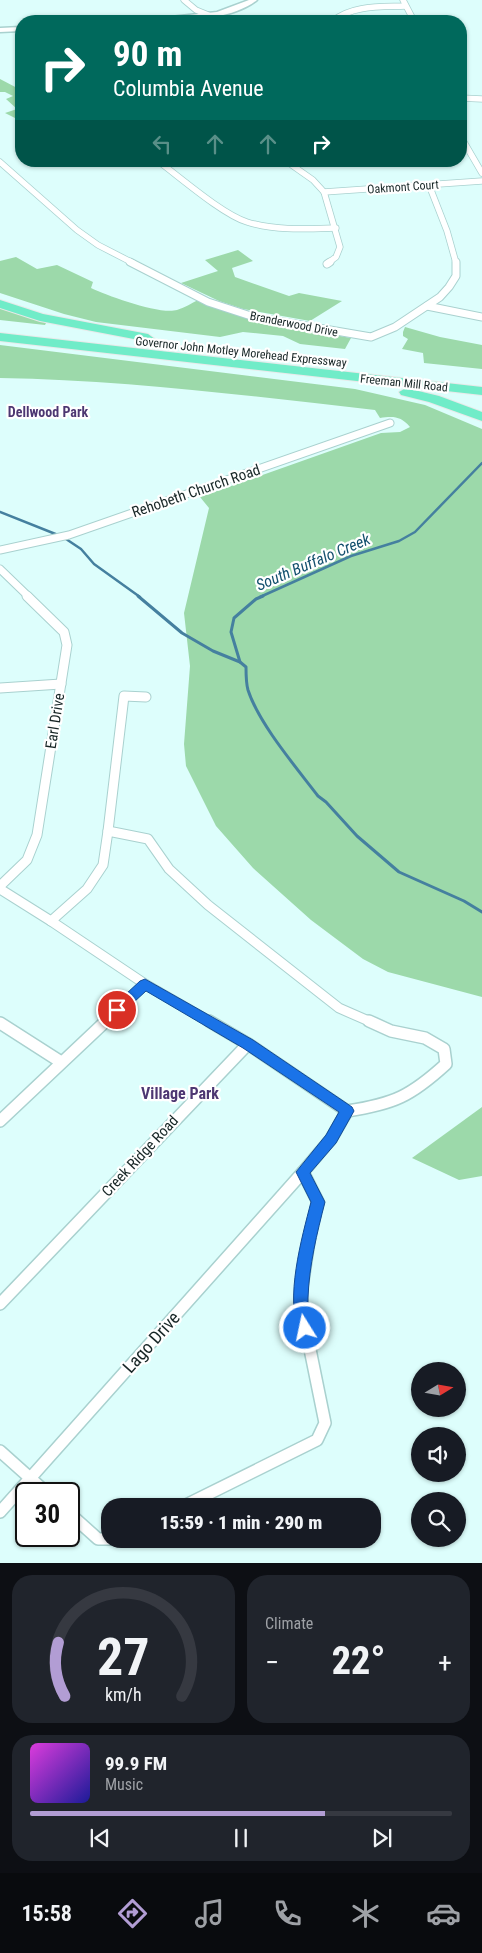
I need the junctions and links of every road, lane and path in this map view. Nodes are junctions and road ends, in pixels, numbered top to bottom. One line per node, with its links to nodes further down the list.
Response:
1 (184, 0): 5 (street)
2 (254, 0): 5 (street)
3 (403, 0): 4 (street)
4 (406, 6): 6 (street); 7 (street)
5 (210, 15)
6 (342, 15)
7 (411, 15)
8 (15, 29): 9 (street)
9 (0, 30)
10 (467, 98): 11 (street)
11 (482, 99)
12 (467, 147): 16 (street)
13 (0, 162): 23 (street, Branderwood Drive)
14 (166, 167): 20 (street)
15 (294, 167): 19 (street)
16 (482, 173)
17 (482, 181): 18 (street, Oakmont Court)
18 (429, 185): 19 (street, Oakmont Court); 23 (street, Branderwood Drive)
19 (324, 192): 20 (street)
20 (336, 228): 21 (street)
21 (327, 264)
22 (0, 304): 27 (highway)
23 (427, 306): 24 (street)
24 (482, 317)
25 (0, 326): 27 (highway, Governor John Motley Morehead Expressway)
26 (0, 337): 28 (highway, Governor John Motley Morehead Expressway)
27 (152, 342): 29 (highway, Governor John Motley Morehead Expressway)
28 (325, 374): 30 (highway, Freeman Mill Road); 31 (highway)
29 (482, 379)
30 (482, 391)
31 (482, 417)
32 (390, 423): 33 (street, Rehobeth Church Road)
33 (0, 550)
34 (0, 569): 35 (street, Earl Drive)
35 (61, 684): 36 (street); 39 (street, Earl Drive)
36 (0, 688)
37 (146, 697): 38 (street)
38 (108, 831): 40 (street); 45 (street)
39 (0, 888): 40 (street)
40 (51, 921): 41 (street)
41 (145, 984): 43 (street); 44 (street)
42 (0, 1023): 44 (street)
43 (248, 1044): 45 (street); 48 (street, Creek Ridge Road)
44 (60, 1062): 46 (street)
45 (347, 1111): 47 (street, Lago Drive)
46 (0, 1121)
47 (302, 1172): 50 (street, Lago Drive); 52 (street)
48 (0, 1304)
49 (0, 1451): 50 (street)
50 (30, 1478): 51 (street); 53 (street, Lago Drive)
51 (34, 1482)
52 (200, 1498)
53 (0, 1512)
54 (80, 1523): 55 (street)
55 (101, 1539)

